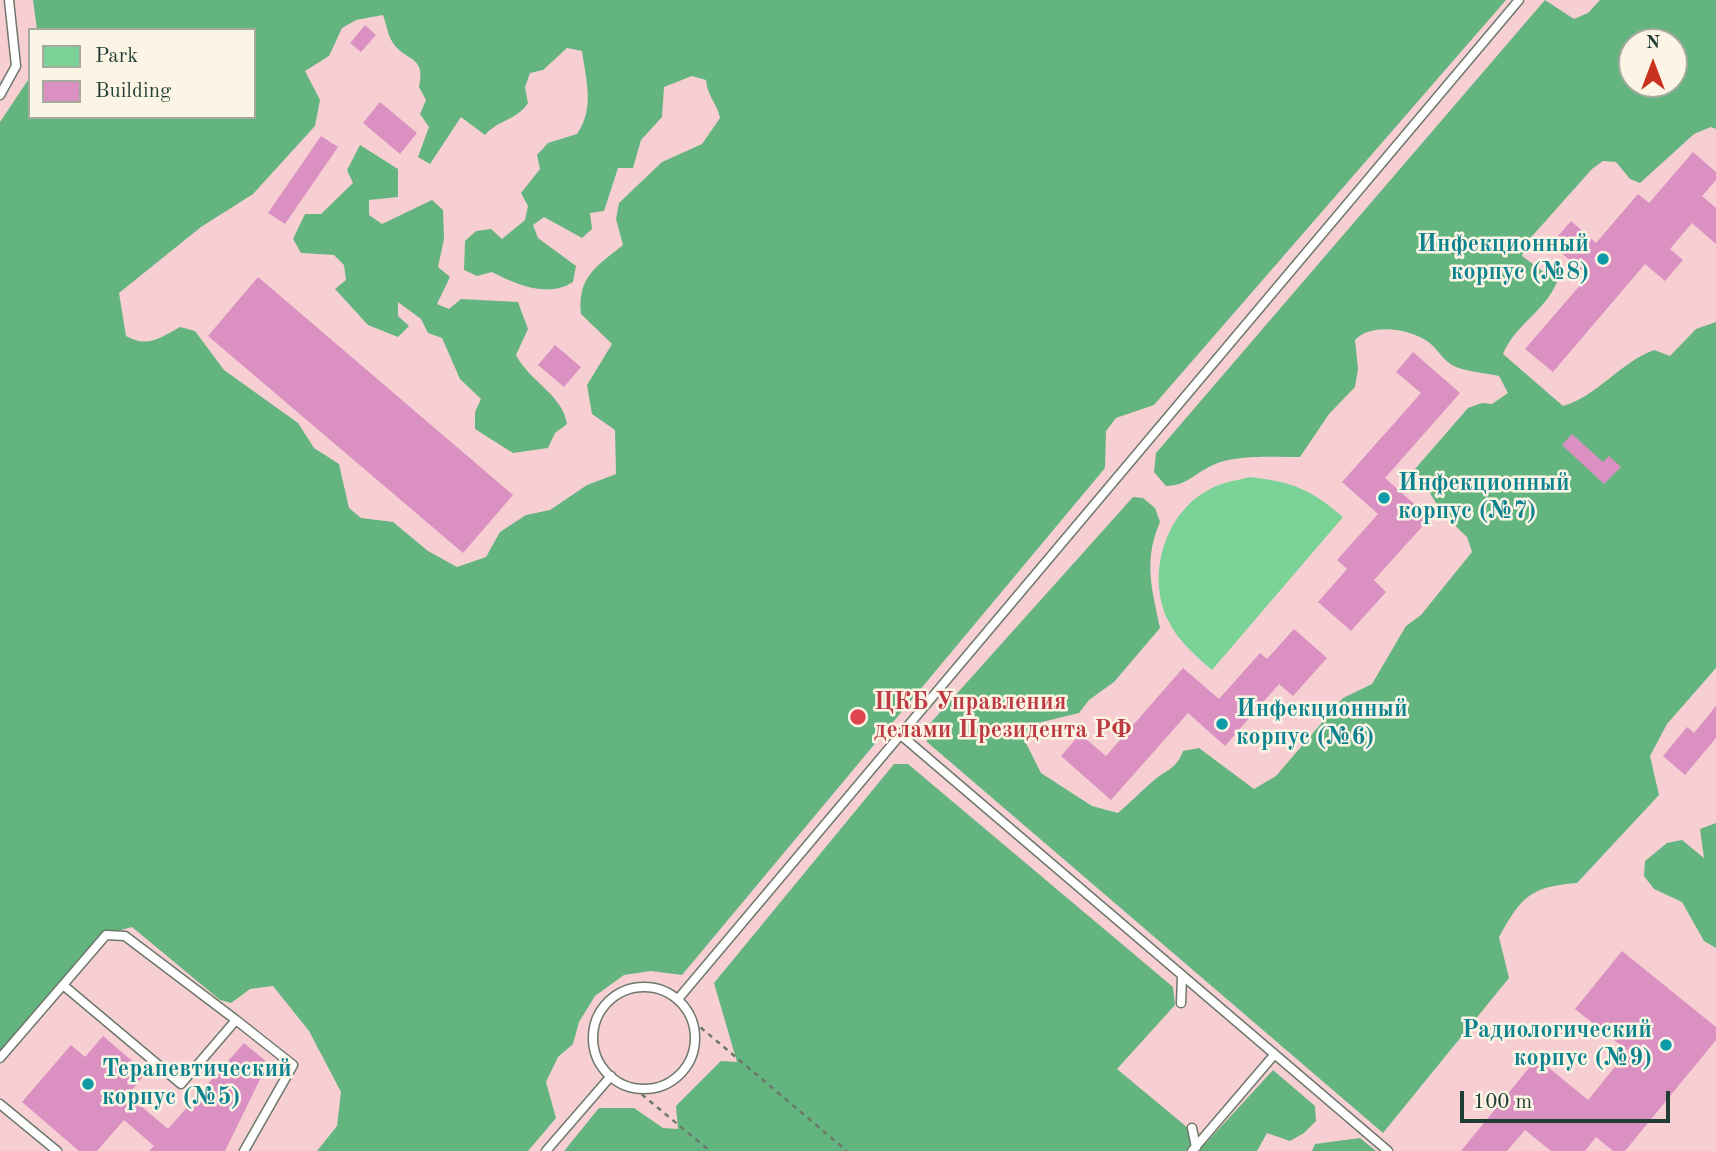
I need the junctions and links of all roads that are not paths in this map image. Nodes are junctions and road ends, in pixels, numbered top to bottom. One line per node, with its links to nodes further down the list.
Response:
1 (9, 0): 3 (lane)
2 (1519, 0): 4 (lane)
3 (0, 95)
4 (902, 736): 5 (lane); 7 (lane)
5 (1182, 977): 8 (lane); 10 (lane)
6 (64, 985): 9 (lane); 9 (lane); 11 (lane)
7 (678, 999): 12 (lane); 12 (lane)
8 (1181, 1003)
9 (236, 1020): 17 (lane)
10 (1274, 1055): 15 (lane); 19 (lane)
11 (0, 1058)
12 (611, 1076): 18 (lane)
13 (0, 1104): 16 (lane)
14 (1192, 1128): 15 (lane)
15 (1194, 1149)
16 (57, 1151)
17 (244, 1151)
18 (546, 1151)
19 (1388, 1151)

